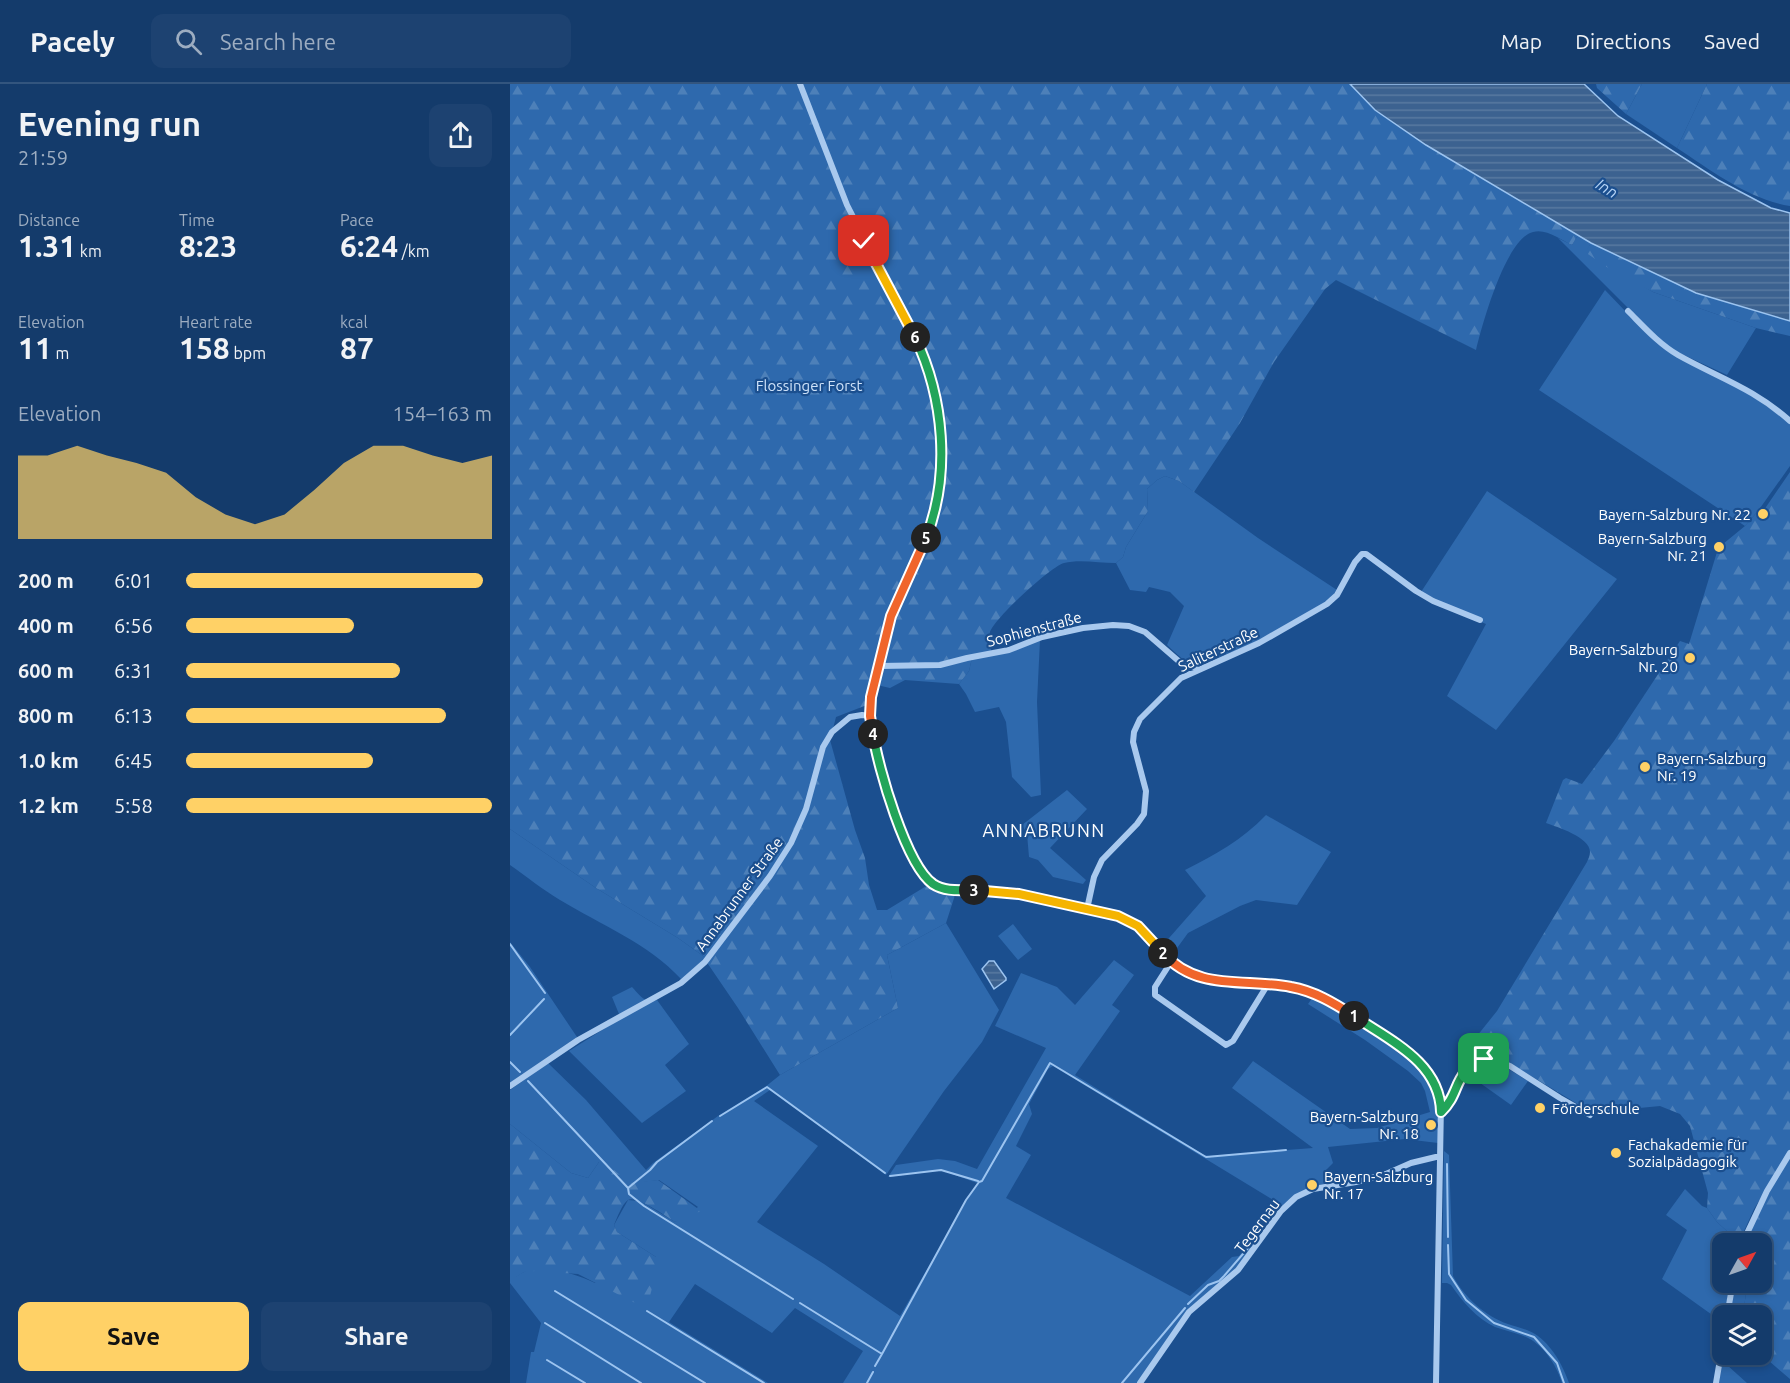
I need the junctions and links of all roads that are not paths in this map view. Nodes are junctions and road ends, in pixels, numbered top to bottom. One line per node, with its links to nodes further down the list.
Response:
1 (800, 84): 6 (street)
2 (1628, 311): 3 (street)
3 (1790, 422)
4 (1480, 620): 7 (street, Saliterstraße)
5 (1182, 664): 6 (street, Sophienstraße); 7 (street, Sophienstraße); 8 (street)
6 (880, 666): 9 (street)
7 (1197, 669): 8 (street, Saliterstraße)
8 (1181, 678): 10 (street, Saliterstraße)
9 (870, 716): 10 (street); 13 (street, Annabrunner Straße)
10 (1087, 909): 11 (street)
11 (1171, 962): 12 (street); 12 (street)
12 (1268, 984): 14 (street)
13 (510, 1086)
14 (1441, 1112): 15 (street); 17 (street)
15 (1590, 1115)
16 (1790, 1153): 18 (street)
17 (1440, 1156): 20 (street, Tegernau); 21 (street)
18 (1747, 1233)
19 (1719, 1365): 22 (street)
20 (1140, 1383)
21 (1436, 1383)
22 (1716, 1383)

